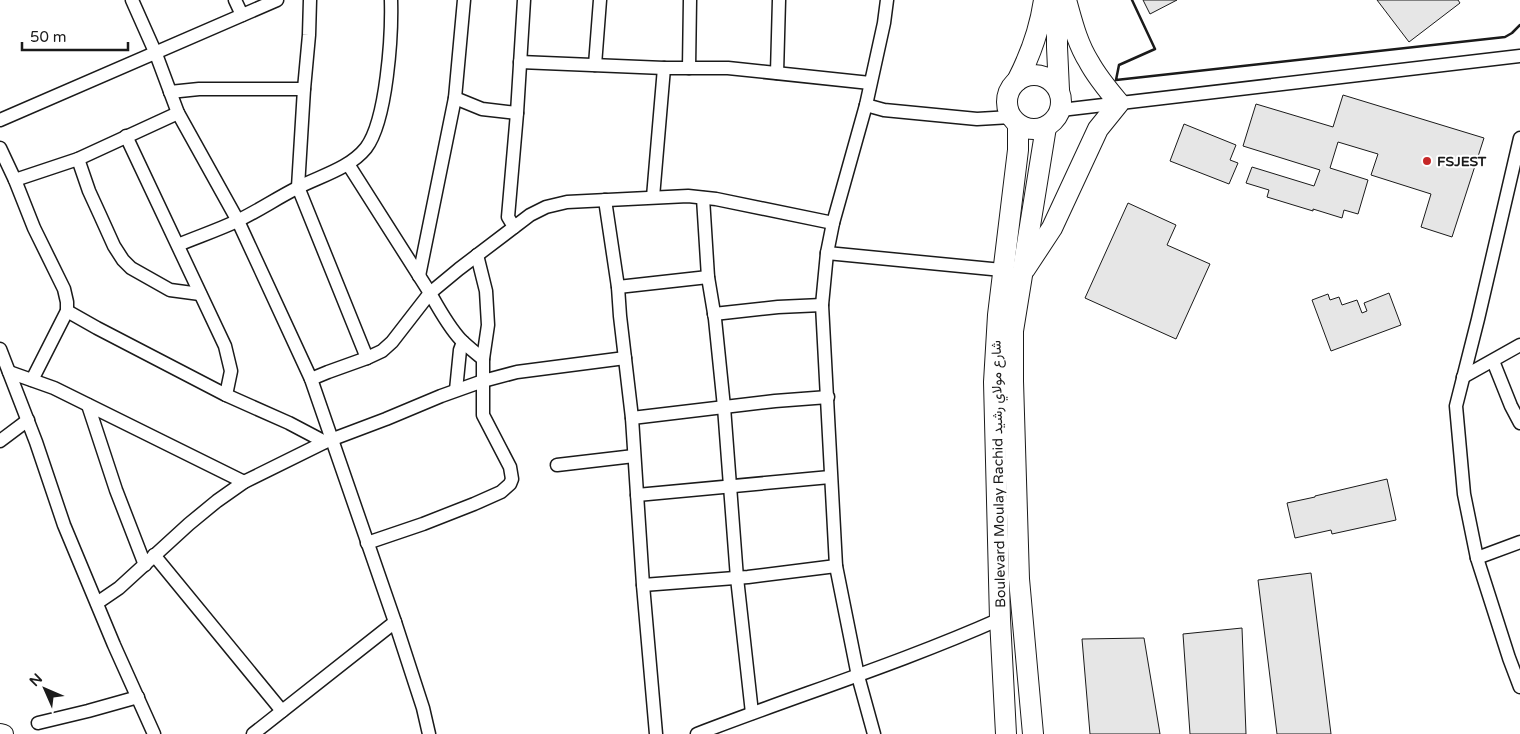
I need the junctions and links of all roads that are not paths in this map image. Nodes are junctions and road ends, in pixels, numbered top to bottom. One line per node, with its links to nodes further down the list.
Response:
1 (132, 0): 16 (street)
2 (236, 0): 15 (street)
3 (277, 0): 15 (street)
4 (310, 0): 25 (street)
5 (391, 0): 41 (street)
6 (464, 0): 28 (street)
7 (524, 0): 18 (street)
8 (600, 0): 19 (street)
9 (690, 0): 21 (street)
10 (779, 0): 22 (street)
11 (888, 0): 24 (street)
12 (1044, 0): 23 (main road)
13 (1062, 0): 26 (main road)
14 (1066, 0): 29 (main road)
15 (242, 15): 16 (street)
16 (156, 54): 27 (street); 34 (street)
17 (1520, 56): 29 (street)
18 (520, 62): 19 (street); 33 (street)
19 (596, 66): 20 (street)
20 (664, 68): 21 (street); 44 (street)
21 (689, 68): 22 (street)
22 (777, 73): 24 (street)
23 (1017, 81): 26 (main road); 35 (main road)
24 (870, 83): 30 (street)
25 (304, 89): 27 (street); 43 (street)
26 (1059, 90): 31 (main road)
27 (170, 92): 32 (street)
28 (456, 98): 33 (street); 55 (street)
29 (1119, 103): 31 (street); 54 (main road)
30 (866, 105): 35 (street); 48 (street)
31 (1061, 110): 36 (main road)
32 (178, 113): 37 (street); 47 (street)
33 (517, 113): 49 (street)
34 (0, 120)
35 (1015, 121): 36 (main road); 53 (main road, Boulevard Moulay Rachid شارع مولاي رشيد)
36 (1046, 127): 54 (main road, Boulevard Moulay Rachid شارع مولاي رشيد)
37 (126, 136): 40 (street); 50 (street)
38 (1520, 138): 71 (street)
39 (0, 148): 42 (street)
40 (78, 159): 42 (street); 59 (street)
41 (348, 164): 43 (street); 55 (street)
42 (15, 180): 61 (street)
43 (298, 187): 47 (street); 66 (street)
44 (654, 197): 45 (street); 46 (street)
45 (704, 198): 48 (street); 56 (street)
46 (604, 200): 49 (street); 57 (street)
47 (238, 221): 50 (street); 73 (street)
48 (833, 223): 51 (street)
49 (514, 227): 52 (street)
50 (178, 245): 59 (street)
51 (827, 253): 53 (street); 60 (street)
52 (477, 255): 58 (street); 68 (street)
53 (1002, 270): 100 (main road, Boulevard Moulay Rachid شارع مولاي رشيد)
54 (1022, 274): 117 (main road, Boulevard Moulay Rachid شارع مولاي رشيد)
55 (419, 276): 58 (street)
56 (708, 277): 57 (street); 62 (street)
57 (618, 287): 67 (street)
58 (430, 293): 63 (street); 66 (street)
59 (200, 294): 76 (street)
60 (822, 305): 62 (street); 77 (street)
61 (67, 311): 72 (street); 76 (street)
62 (714, 314): 79 (street)
63 (463, 342): 68 (street); 75 (street)
64 (1520, 345): 69 (street)
65 (0, 349): 70 (street)
66 (367, 358): 73 (street)
67 (625, 358): 74 (street); 80 (street)
68 (483, 359): 74 (street)
69 (1493, 361): 71 (street); 82 (street)
70 (9, 372): 72 (street); 81 (street)
71 (1462, 377): 94 (street)
72 (32, 380): 78 (street)
73 (311, 380): 84 (street)
74 (482, 381): 75 (street); 92 (street)
75 (456, 390): 84 (street)
76 (226, 395): 84 (street)
77 (828, 397): 79 (street); 87 (street)
78 (88, 405): 88 (street); 95 (street)
79 (724, 407): 80 (street); 89 (street)
80 (632, 418): 85 (street)
81 (28, 420): 83 (street); 99 (street)
82 (1520, 423)
83 (0, 441)
84 (328, 442): 88 (street); 92 (street)
85 (634, 456): 86 (street); 90 (street)
86 (557, 465)
87 (830, 477): 89 (street); 96 (street)
88 (244, 482): 93 (street)
89 (730, 486): 90 (street); 97 (street)
90 (636, 495): 98 (street)
91 (1520, 542): 94 (street)
92 (367, 543): 101 (street)
93 (154, 555): 95 (street); 105 (street)
94 (1477, 558): 103 (street)
95 (145, 565): 99 (street)
96 (836, 566): 97 (street); 102 (street)
97 (737, 578): 98 (street); 106 (street)
98 (643, 585): 113 (street)
99 (97, 603): 104 (street)
100 (1000, 619): 102 (street); 116 (main road, Boulevard Moulay Rachid شارع مولاي رشيد)
101 (395, 622): 105 (street); 112 (street)
102 (858, 676): 106 (street); 115 (street)
103 (1520, 687)
104 (138, 697): 107 (street); 110 (street)
105 (282, 711): 111 (street)
106 (752, 714): 114 (street)
107 (38, 723)
108 (0, 733): 109 (main road)
109 (4, 734)
110 (154, 734)
111 (253, 734)
112 (429, 734)
113 (656, 734)
114 (697, 734)
115 (874, 734)
116 (1006, 734)
117 (1033, 734)

